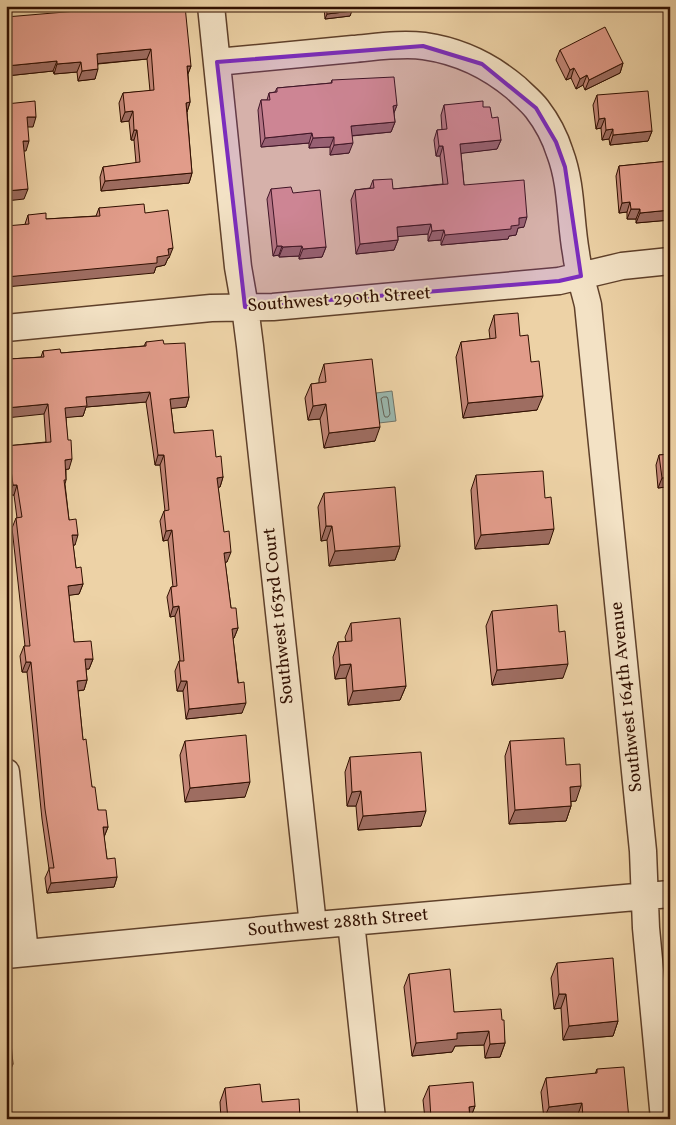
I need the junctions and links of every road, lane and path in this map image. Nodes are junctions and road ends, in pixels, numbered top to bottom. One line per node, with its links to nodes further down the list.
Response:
1 (211, 6): 2 (street, Southwest 163rd Court)
2 (217, 62): 4 (street, Southwest 164th Avenue); 5 (street, Southwest 163rd Court)
3 (670, 261): 4 (street, Southwest 290th Street)
4 (581, 276): 5 (street, Southwest 290th Street); 8 (street, Southwest 164th Avenue)
5 (245, 307): 6 (street, Southwest 290th Street); 10 (street, Southwest 163rd Court)
6 (6, 328)
7 (6, 772): 11 (street)
8 (657, 895): 9 (street, Southwest 288th Street); 13 (street, Southwest 164th Avenue)
9 (351, 922): 10 (street, Southwest 288th Street); 12 (street)
10 (312, 925): 11 (street, Southwest 288th Street)
11 (16, 954)
12 (372, 1119)
13 (664, 1119)

